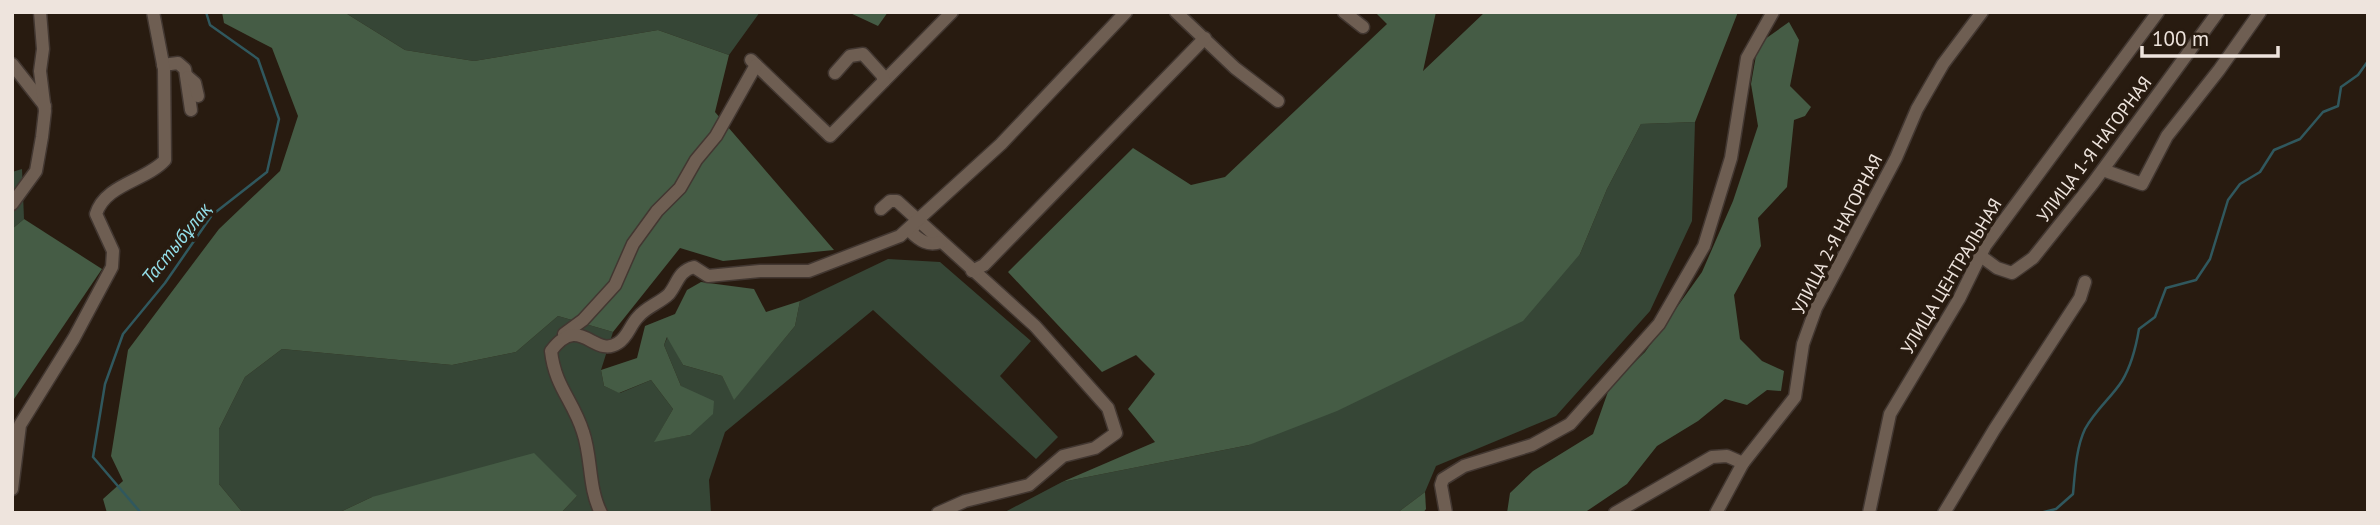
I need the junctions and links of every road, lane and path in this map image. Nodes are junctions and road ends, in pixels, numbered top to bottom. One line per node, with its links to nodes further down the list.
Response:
1 (40, 12): 21 (street)
2 (153, 12): 15 (street)
3 (952, 12): 18 (street)
4 (1126, 12): 26 (street)
5 (1176, 12): 13 (street)
6 (1344, 12): 12 (street)
7 (1773, 12): 35 (street)
8 (1982, 12): 31 (street, УЛИЦА 2-Я НАГОРНАЯ)
9 (2158, 12): 27 (street, УЛИЦА ЦЕНТРАЛЬНАЯ)
10 (2217, 12): 23 (street, УЛИЦА 1-Я НАГОРНАЯ)
11 (2260, 12): 23 (street)
12 (1363, 27)
13 (1205, 38): 20 (street); 28 (street)
14 (12, 64): 21 (street)
15 (163, 65): 17 (street); 32 (street)
16 (835, 74): 18 (street)
17 (188, 76): 19 (street); 22 (street)
18 (884, 81): 30 (street)
19 (198, 96)
20 (1278, 101)
21 (45, 106): 24 (street)
22 (191, 110)
23 (2103, 170): 27 (street, УЛИЦА 1-Я НАГОРНАЯ)
24 (12, 204)
25 (881, 209): 26 (street)
26 (919, 222): 28 (street); 30 (street)
27 (1982, 257): 38 (street, УЛИЦА ЦЕНТРАЛЬНАЯ)
28 (972, 271): 34 (street)
29 (2085, 282): 39 (street)
30 (561, 336): 33 (street)
31 (1743, 463): 36 (street); 37 (street, УЛИЦА 2-Я НАГОРНАЯ)
32 (12, 489)
33 (601, 513)
34 (938, 513)
35 (1446, 513)
36 (1615, 513)
37 (1716, 513)
38 (1869, 513)
39 (1944, 513)

